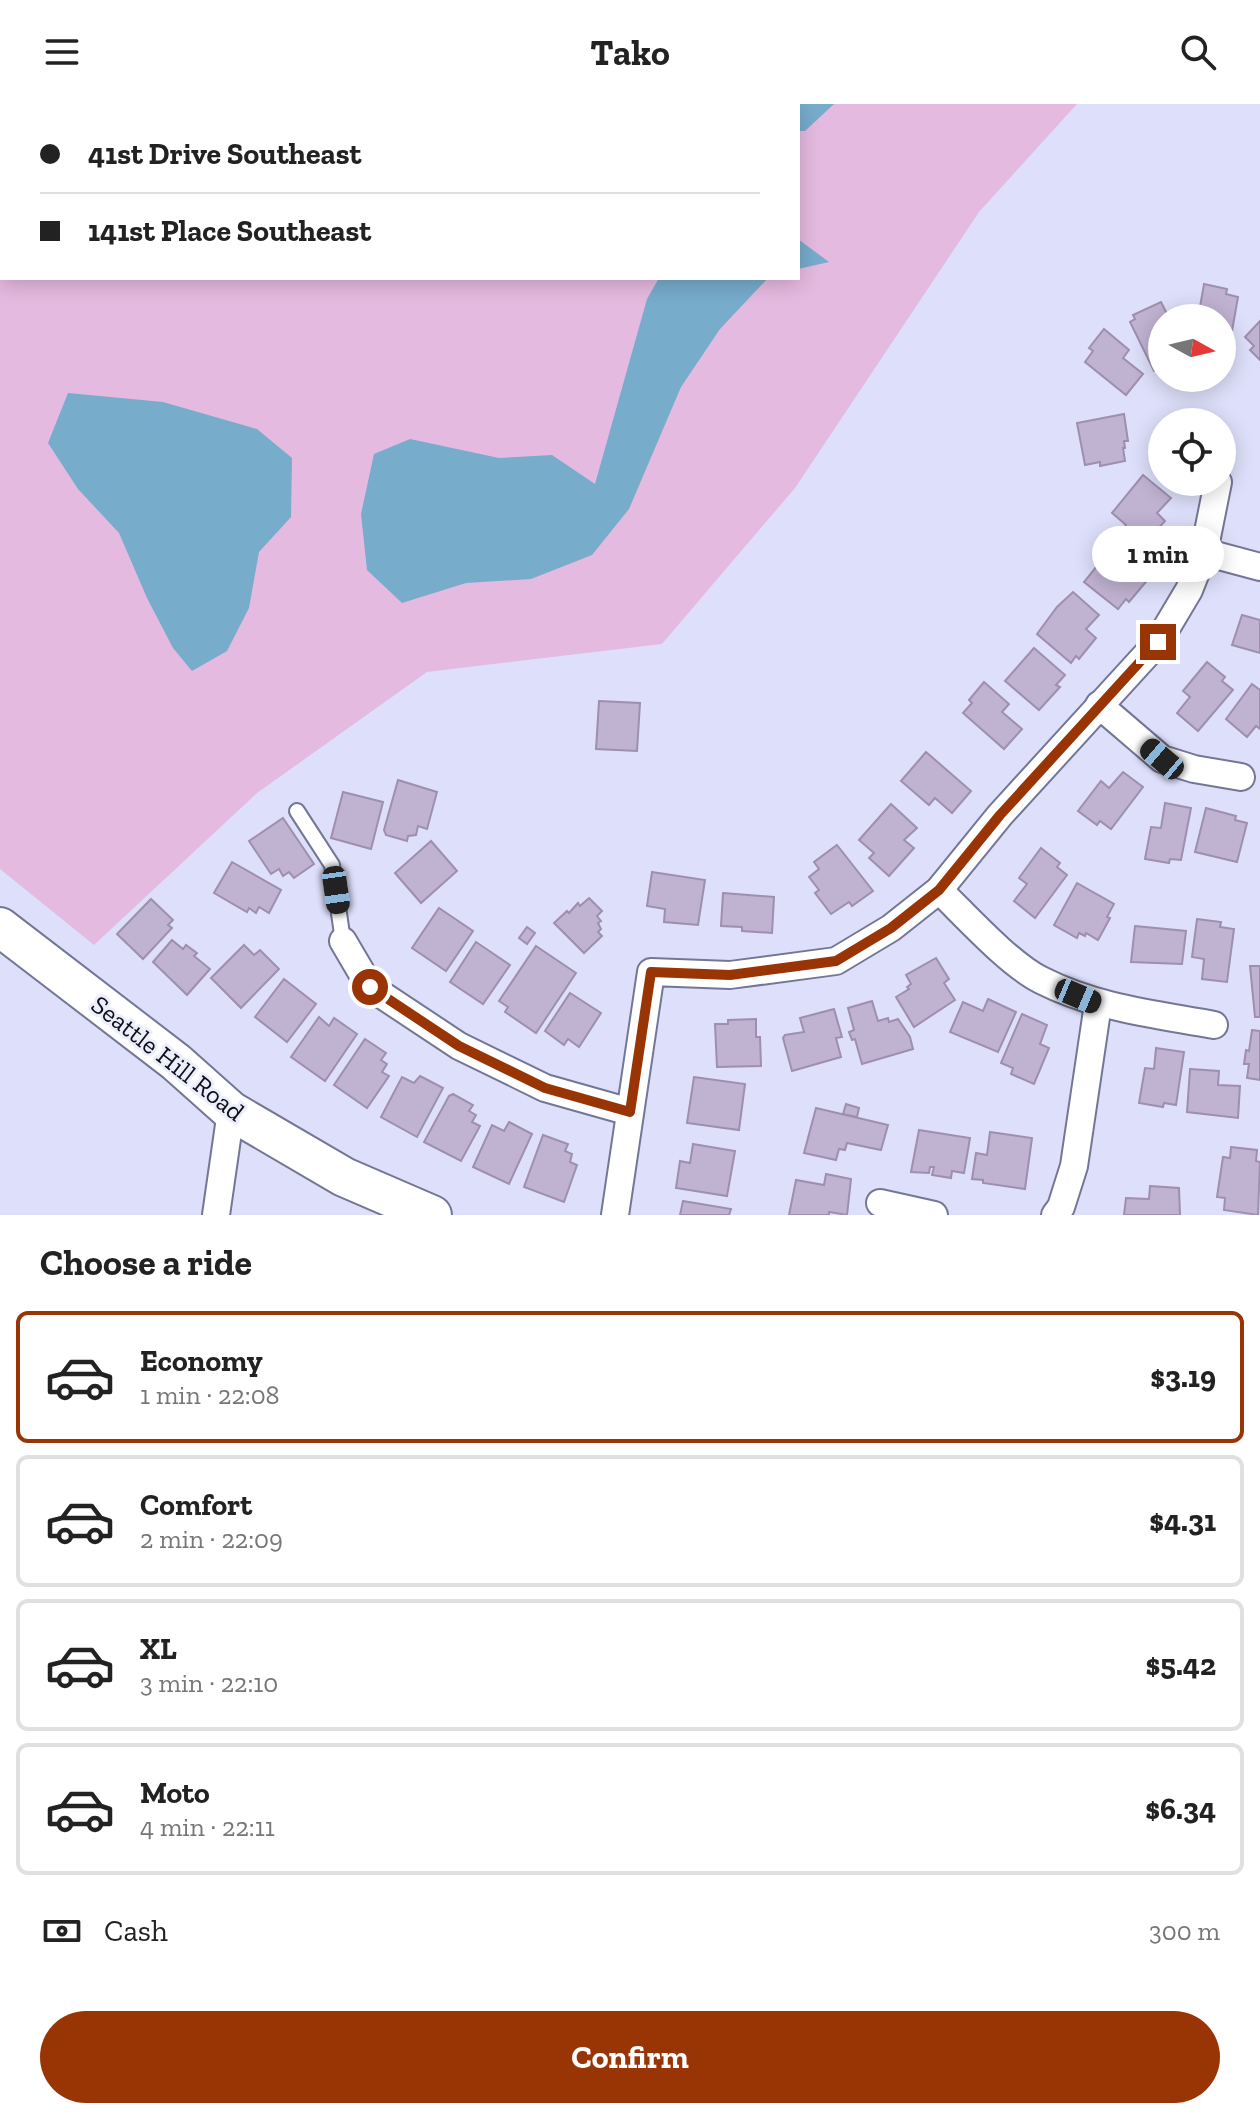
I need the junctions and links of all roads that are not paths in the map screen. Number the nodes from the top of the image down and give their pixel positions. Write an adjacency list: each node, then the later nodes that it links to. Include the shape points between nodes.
1 (1215, 496): 2 (street)
2 (1204, 552): 3 (street); 4 (street, via 1158,642)
3 (1260, 567)
4 (1099, 705): 5 (street, via 1162,759); 7 (street)
5 (1241, 777)
6 (297, 811): 9 (lane, via 332,865)
7 (939, 890): 10 (street, via 1038,979); 13 (street, via 891,928 836,961 730,975 651,972)
8 (0, 927): 12 (main road, Seattle Hill Road, via 176,1062)
9 (343, 941): 13 (street, via 370,987 459,1046 545,1088)
10 (1098, 1004): 11 (street); 19 (street, via 1074,1166)
11 (1214, 1025)
12 (231, 1111): 15 (street); 16 (main road, Seattle Hill Road, via 344,1177)
13 (630, 1112): 17 (street)
14 (880, 1203): 18 (street)
15 (216, 1215)
16 (432, 1215)
17 (615, 1215)
18 (934, 1215)
19 (1055, 1215)

